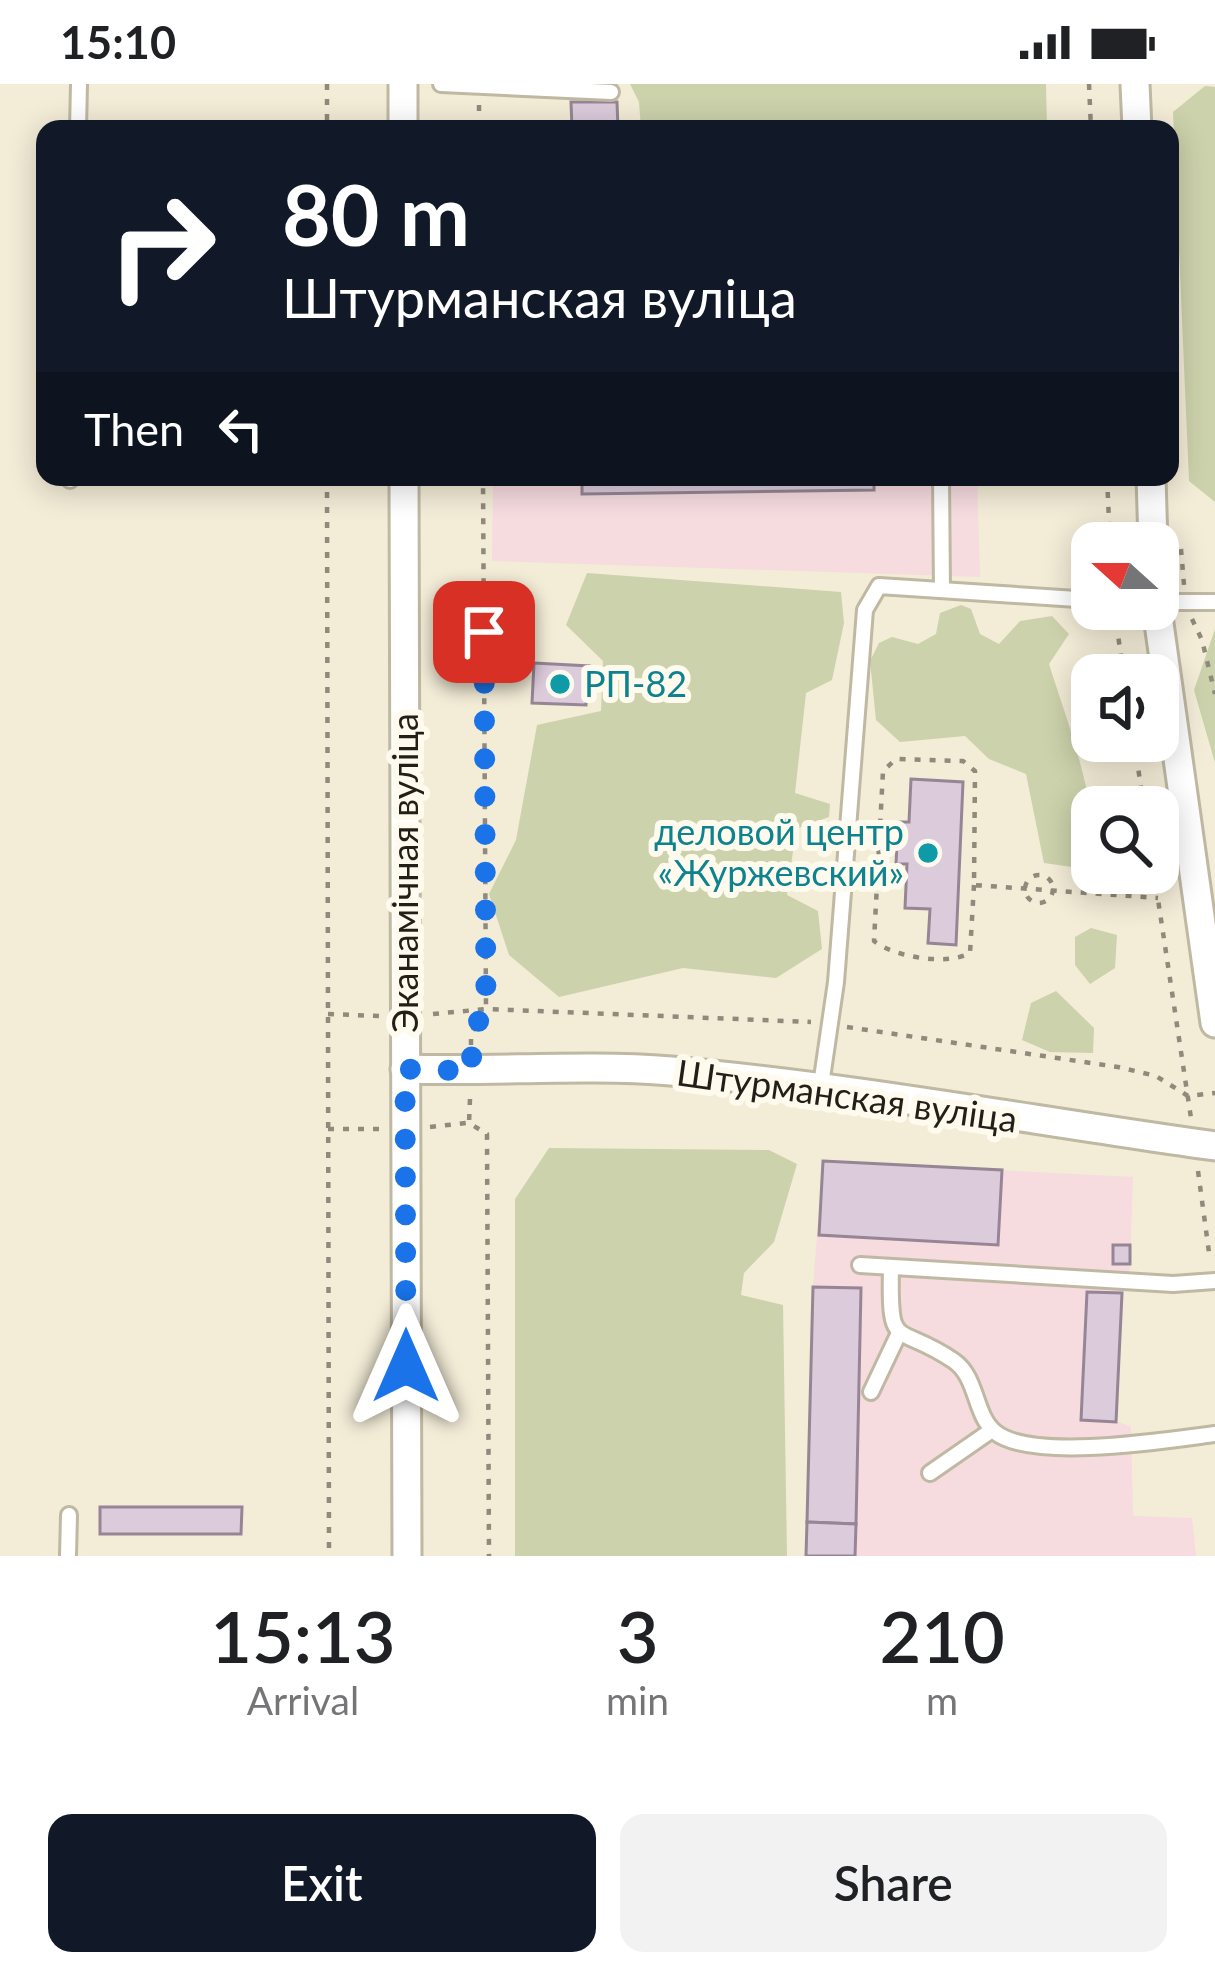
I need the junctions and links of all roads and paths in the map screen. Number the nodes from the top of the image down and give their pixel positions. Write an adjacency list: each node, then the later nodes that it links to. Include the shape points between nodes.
1 (80, 84): 8 (lane)
2 (327, 84): 9 (path)
3 (403, 84): 10 (street)
4 (441, 84): 7 (lane)
5 (1089, 84): 11 (path)
6 (1135, 84): 12 (street)
7 (611, 92)
8 (78, 120)
9 (327, 120)
10 (404, 120)
11 (1091, 120)
12 (1137, 120)
13 (327, 486): 33 (path)
14 (404, 486): 34 (street, Эканамічная вуліца)
15 (482, 486): 37 (path, via 486,1009 471,1034)
16 (941, 486): 21 (lane)
17 (1107, 486): 19 (path)
18 (1151, 486): 20 (street)
19 (1109, 522)
20 (1153, 522)
21 (942, 590): 22 (lane); 38 (lane, via 879,586 865,610)
22 (1071, 599)
23 (1215, 602): 24 (lane)
24 (1179, 604)
25 (1179, 618): 27 (path, via 1202,640)
26 (1169, 630): 35 (street)
27 (1215, 694)
28 (974, 885): 28 (path, via 975,771 963,761 896,759 883,771 874,941 887,951 958,959 970,953); 29 (path)
29 (1025, 889): 30 (path); 30 (path, via 1035,903); 30 (path, via 1042,875)
30 (1053, 891): 32 (path)
31 (1157, 894): 32 (path)
32 (1158, 898): 39 (path)
33 (328, 1014): 34 (path); 52 (path)
34 (406, 1017): 36 (street, Эканамічная вуліца)
35 (1215, 1023)
36 (405, 1069): 37 (street, Штурманская вуліца); 53 (street, Эканамічная вуліца)
37 (472, 1071): 38 (street, Штурманская вуліца, via 663,1071); 54 (path, via 469,1123 488,1134)
38 (821, 1085): 39 (street, Штурманская вуліца)
39 (1205, 1145): 41 (path)
40 (1215, 1214): 41 (path)
41 (1204, 1215): 44 (path)
42 (860, 1265): 43 (lane)
43 (891, 1267): 44 (lane); 45 (lane, via 890,1312)
44 (1214, 1281)
45 (899, 1333): 46 (lane); 47 (lane, via 962,1368)
46 (871, 1392)
47 (992, 1430): 48 (lane, via 1031,1443 1113,1447); 49 (lane)
48 (1215, 1434)
49 (931, 1473)
50 (69, 1515): 51 (lane)
51 (68, 1556)
52 (329, 1556)
53 (407, 1556)
54 (489, 1556)

